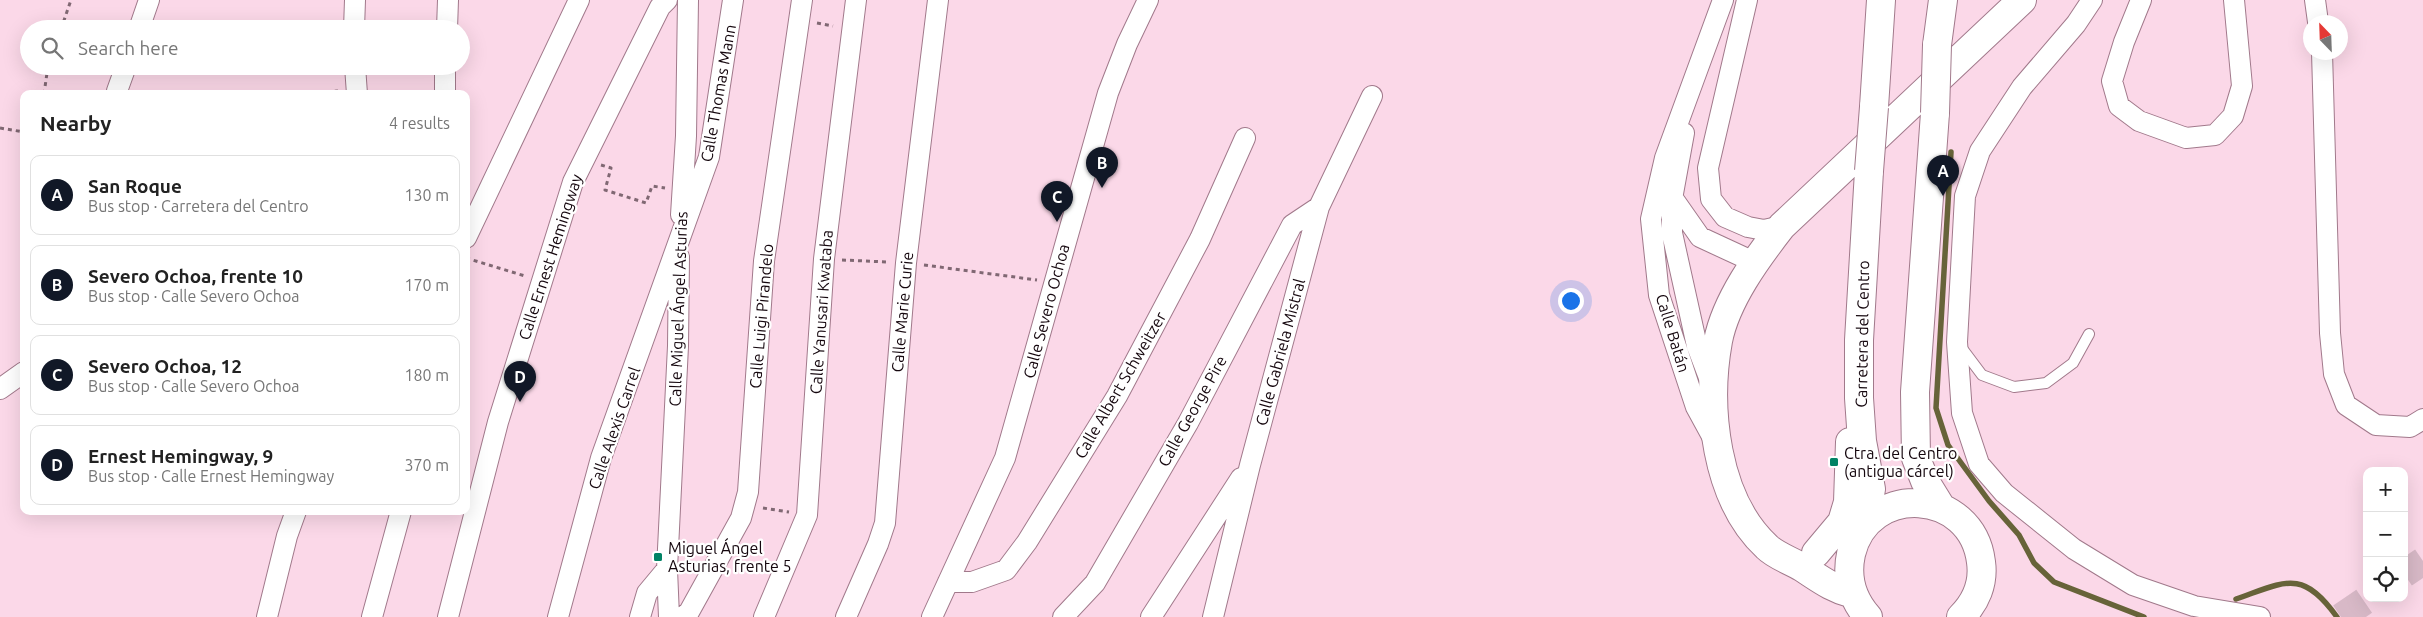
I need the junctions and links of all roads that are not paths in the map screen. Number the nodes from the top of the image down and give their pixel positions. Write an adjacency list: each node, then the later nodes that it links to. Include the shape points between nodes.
1 (149, 0): 22 (street)
2 (355, 0): 23 (street)
3 (448, 0): 24 (street)
4 (579, 0): 39 (street)
5 (667, 0): 63 (street, Calle Ernest Hemingway, via 660,7 572,182 498,422)
6 (688, 0): 40 (street, Calle Miguel Ángel Asturias, via 686,136)
7 (734, 0): 40 (street, Calle Thomas Mann, via 709,157)
8 (802, 0): 67 (street, Calle Luigi Pirandelo, via 764,261 748,492 741,518 689,612)
9 (856, 0): 68 (street, Calle Yanusari Kwataba, via 824,259 807,515)
10 (938, 0): 69 (street, Calle Marie Curie, via 906,262 885,523)
11 (1148, 0): 58 (street, Calle Severo Ochoa, via 1108,93 1005,458)
12 (1723, 0): 29 (street, Calle Batán)
13 (1747, 0): 38 (street, via 1708,168 1711,199 1725,218 1748,227 1764,230)
14 (1881, 0): 47 (main road, Carretera del Centro, bridge, via 1860,303)
15 (1943, 0): 51 (main road, bridge, via 1937,45 1915,392 1916,458 1925,482)
16 (2022, 0): 38 (main road)
17 (2092, 0): 43 (street, via 2076,24 2022,87 1980,151 1965,196)
18 (2141, 0): 19 (street, via 2112,81 2119,106 2139,121 2186,138 2215,135 2233,116 2242,86)
19 (2234, 0)
20 (2315, 0): 21 (street)
21 (2317, 15)
22 (142, 20)
23 (354, 20)
24 (447, 20)
25 (2322, 60): 48 (street, via 2334,374 2346,404 2376,425 2410,427)
26 (123, 75): 30 (street)
27 (356, 75): 31 (street)
28 (445, 75): 32 (street)
29 (1693, 85): 35 (street, Calle Batán); 36 (street, Calle Batán)
30 (117, 90)
31 (357, 90)
32 (445, 90)
33 (1372, 96): 37 (street, Calle Gabriela Mistral)
34 (1245, 138): 58 (street, Calle Albert Schweitzer, via 1200,239 1126,378 1027,542 1006,570 972,582)
35 (1665, 158): 36 (street, Calle Batán); 49 (street, Calle Batán, via 1651,219 1659,295 1696,407)
36 (1672, 198): 41 (street, Calle Batán, via 1700,237); 46 (street, Calle Batán, via 1672,233 1697,346)
37 (1319, 207): 50 (street, Calle Gabriela Mistral); 71 (street, Calle George Pire, via 1292,225 1188,423 1095,583)
38 (1782, 226): 41 (main road)
39 (470, 230)
40 (679, 242): 57 (street, Calle Miguel Ángel Asturias, via 678,346); 64 (street, Calle Alexis Carrel, via 601,458)
41 (1754, 262): 46 (main road, via 1733,301 1718,340)
42 (2088, 334): 43 (lane, via 2073,363 2046,383 2014,387 1982,375)
43 (1957, 342): 74 (street, via 1962,413 1979,464 2004,493 2074,549 2133,585 2194,606)
44 (20, 375): 45 (street)
45 (0, 389)
46 (1714, 392): 49 (main road)
47 (1859, 398): 54 (main road, Carretera del Centro, via 1862,441 1871,489); 56 (main road, via 1850,425 1848,502 1842,522)
48 (2423, 419)
49 (1716, 444): 55 (main road, via 1726,483 1744,518)
50 (1250, 465): 72 (street); 73 (street, Calle Gabriela Mistral)
51 (1941, 507): 54 (main road, via 1921,502 1900,504 1881,511); 60 (main road, via 1972,533 1980,551 1982,572 1978,591)
52 (295, 515): 61 (street)
53 (400, 515): 62 (street)
54 (1860, 533): 56 (main road); 59 (main road, Carretera del Centro, via 1848,568)
55 (1767, 548): 56 (main road, via 1794,554); 59 (main road, via 1835,589)
56 (1816, 553)
57 (667, 569): 65 (street, via 647,593); 66 (street, Calle Miguel Ángel Asturias)
58 (948, 582): 70 (street, Calle Severo Ochoa)
59 (1864, 611)
60 (1967, 614)
61 (267, 617)
62 (372, 617)
63 (448, 617)
64 (558, 617)
65 (640, 617)
66 (669, 617)
67 (683, 617)
68 (764, 617)
69 (846, 617)
70 (932, 617)
71 (1063, 617)
72 (1151, 617)
73 (1213, 617)
74 (2260, 617)

